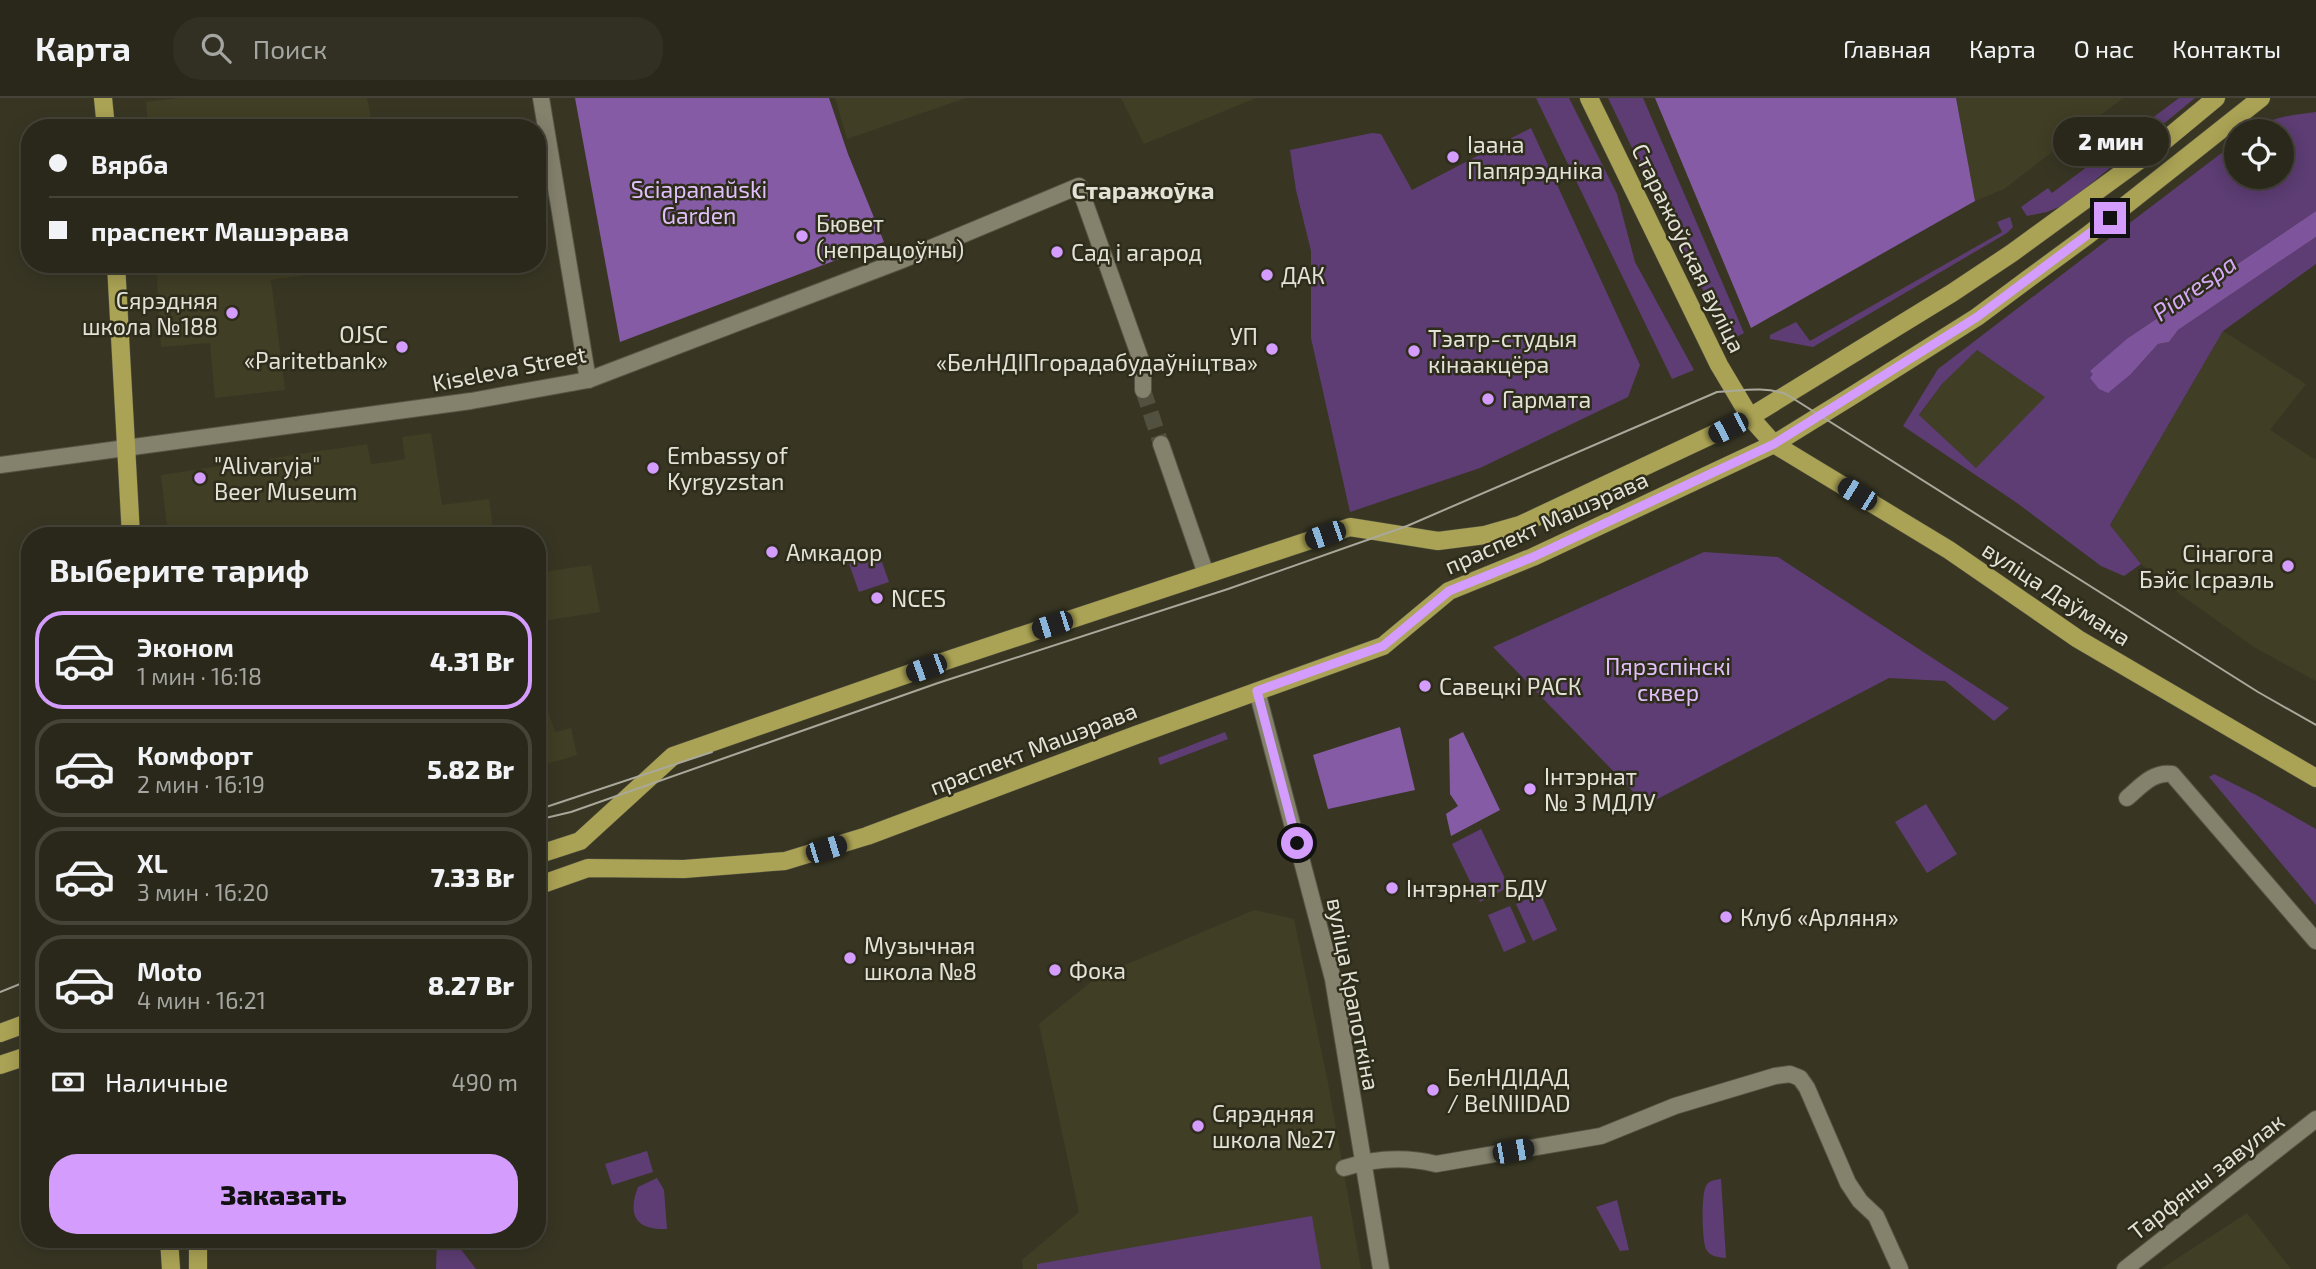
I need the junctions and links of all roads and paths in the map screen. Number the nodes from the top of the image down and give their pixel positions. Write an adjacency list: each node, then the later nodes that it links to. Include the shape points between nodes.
1 (103, 98): 6 (main road)
2 (541, 98): 7 (street)
3 (1589, 98): 14 (main road, Старажоўская вуліца, via 1719,365)
4 (2216, 98): 9 (main road, праспект Машэрава)
5 (2262, 98): 10 (main road, праспект Машэрава)
6 (105, 119)
7 (544, 119)
8 (546, 128): 12 (street)
9 (2179, 130): 10 (main road, via 2188,127 2196,132); 14 (main road, праспект Машэрава, via 1982,273)
10 (2196, 151): 16 (main road, праспект Машэрава, via 1977,317)
11 (117, 273): 17 (main road)
12 (588, 380): 13 (street, Kiseleva Street, via 902,260 1079,186 1143,366); 17 (street, Kiseleva Street, via 471,401)
13 (1143, 390)
14 (1750, 417): 16 (main road, Старажоўская вуліца); 20 (main road, праспект Машэрава, via 1520,526 1438,541 1350,527)
15 (1161, 444): 20 (street)
16 (1774, 444): 21 (main road, праспект Машэрава, via 1533,557 1449,591 1383,646); 22 (main road, вуліца Даўмана, via 1949,550 2078,639)
17 (127, 448): 18 (street, Kiseleva Street); 19 (main road)
18 (0, 465)
19 (131, 527)
20 (1206, 574): 24 (main road, праспект Машэрава, via 673,756 580,841)
21 (1257, 691): 26 (main road, праспект Машэрава, via 867,836 785,861 684,869 588,868); 34 (street, вуліца Крапоткіна, via 1333,979)
22 (2316, 778)
23 (2127, 798): 28 (street, via 2153,776 2172,774)
24 (567, 846): 25 (main road, праспект Машэрава); 26 (main road)
25 (546, 852)
26 (578, 873): 27 (main road, праспект Машэрава)
27 (546, 883)
28 (2316, 941)
29 (21, 1025): 30 (main road)
30 (0, 1032)
31 (21, 1058): 32 (main road)
32 (0, 1065)
33 (2316, 1119): 42 (street, Тарфяны завулак)
34 (1363, 1163): 35 (street); 40 (street, вуліца Крапоткіна); 41 (street, via 1395,1157 1436,1164 1601,1136 1675,1105 1790,1074 1800,1078 1813,1097 1848,1183 1876,1216)
35 (1344, 1168)
36 (170, 1248): 38 (main road)
37 (198, 1248): 39 (main road)
38 (171, 1269)
39 (198, 1269)
40 (1381, 1269)
41 (1900, 1269)
42 (2125, 1269)

